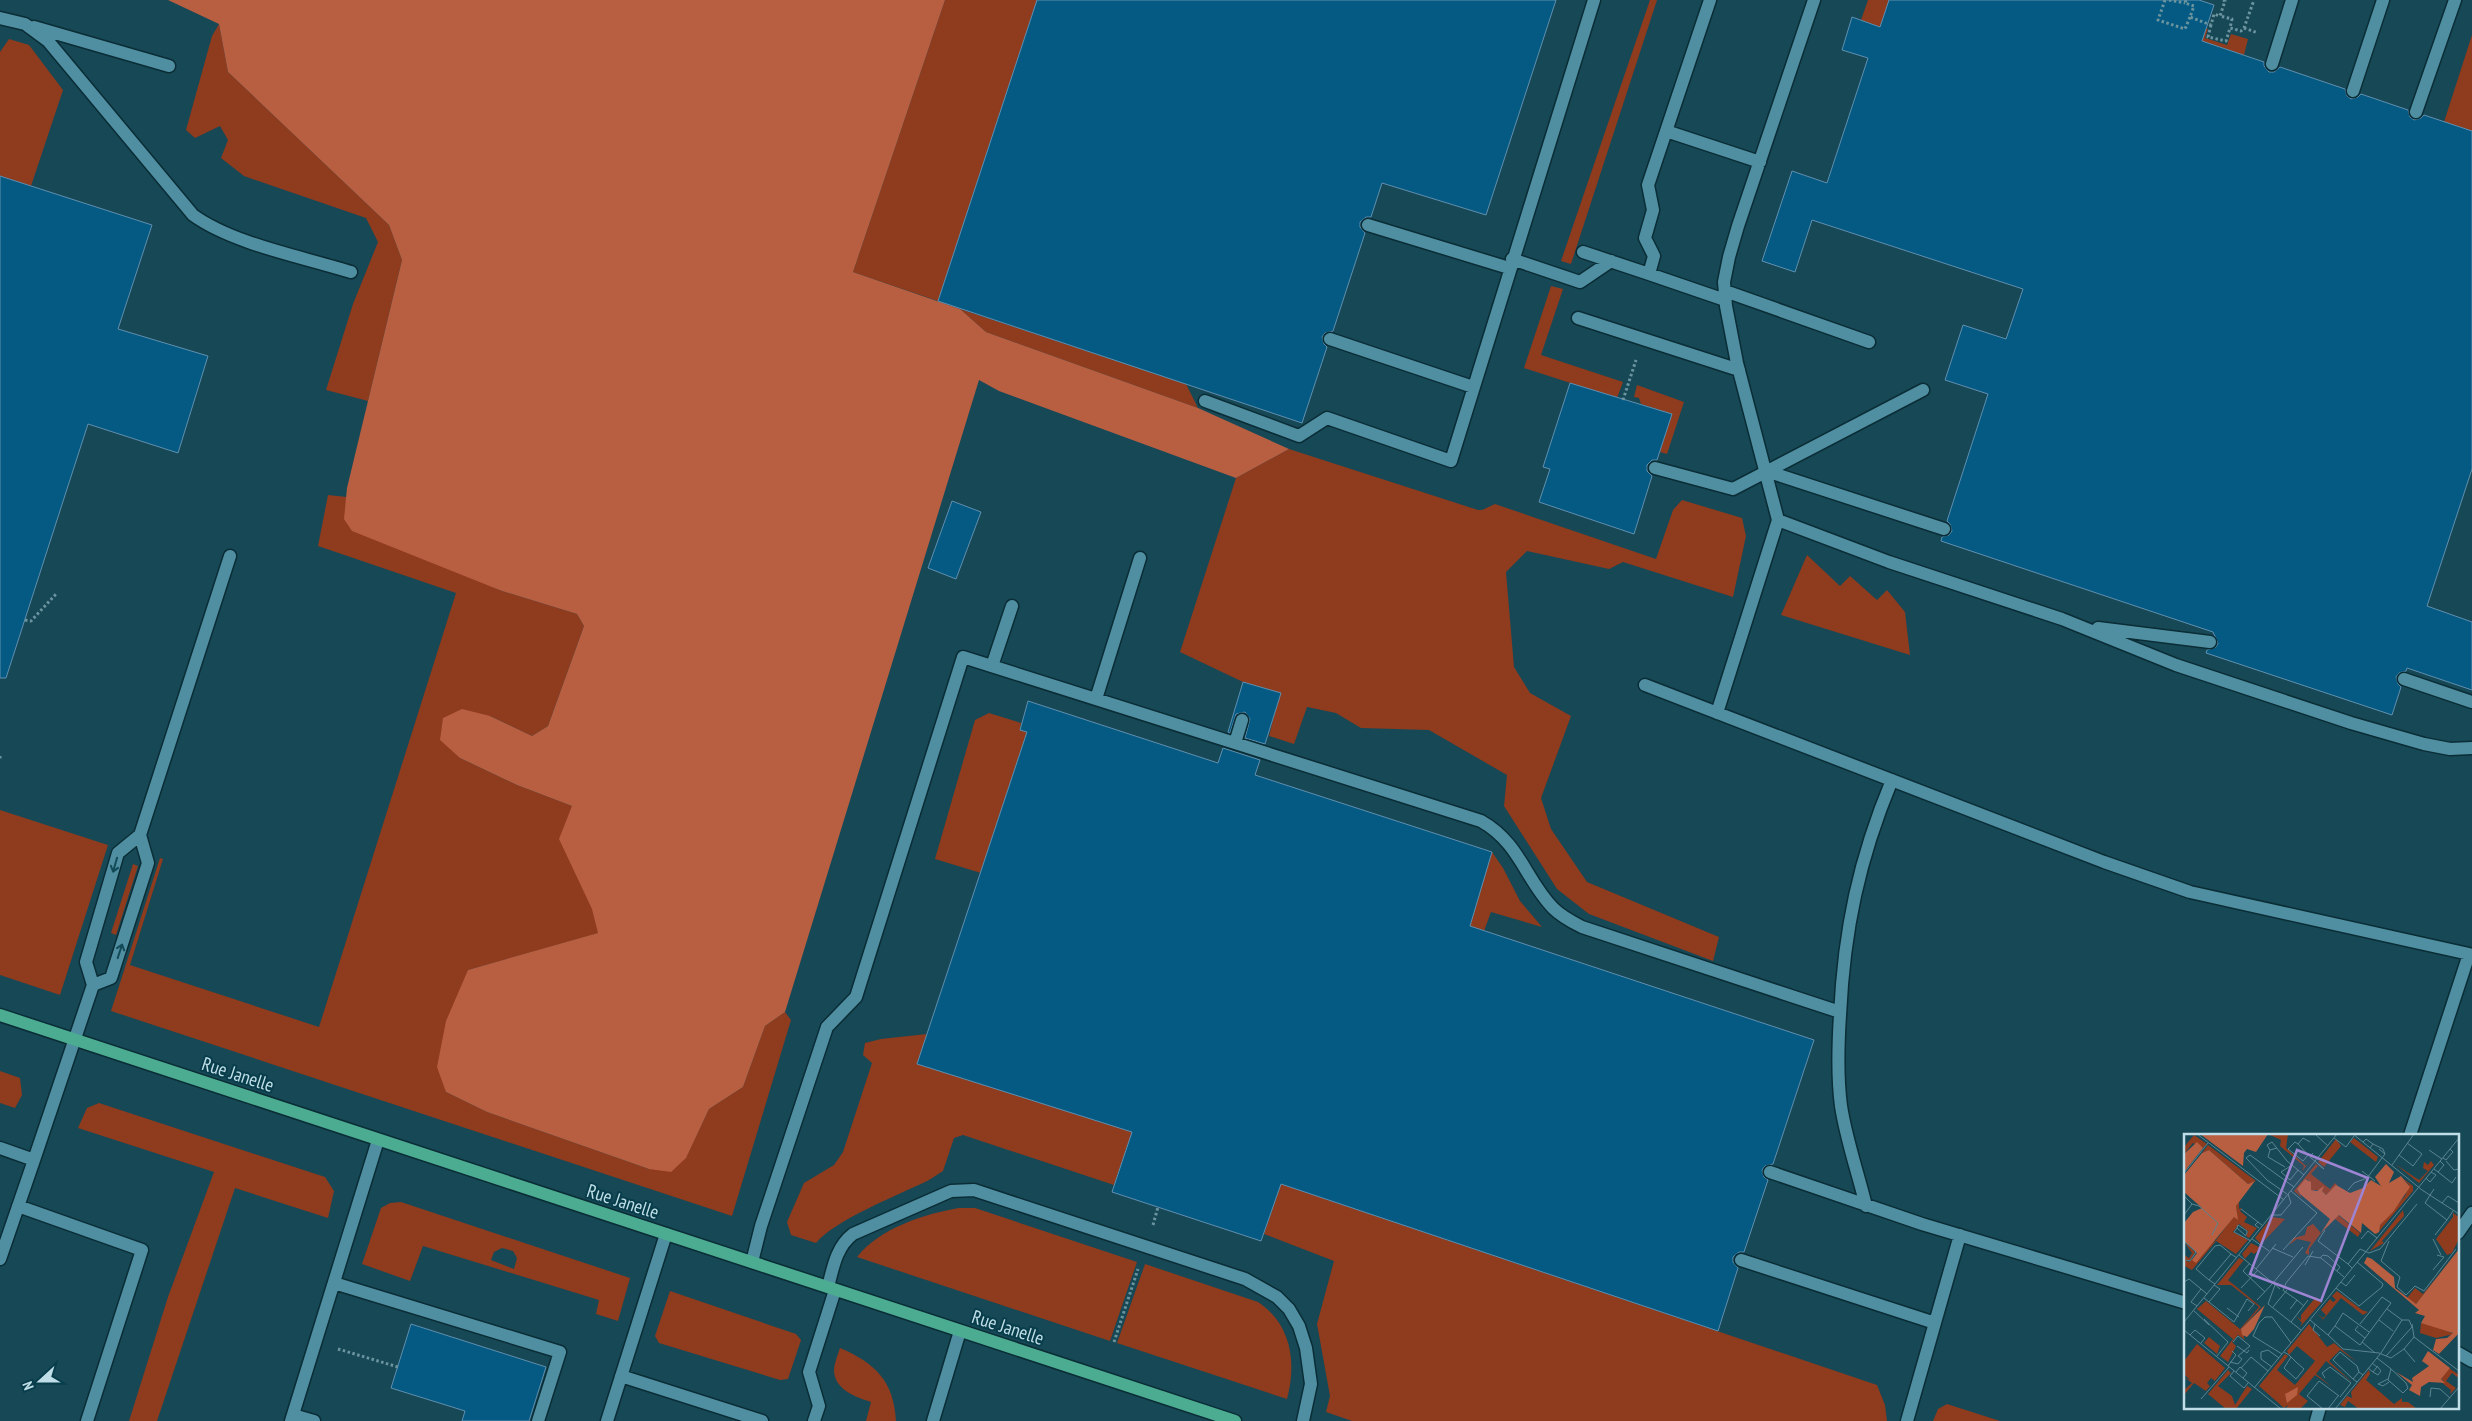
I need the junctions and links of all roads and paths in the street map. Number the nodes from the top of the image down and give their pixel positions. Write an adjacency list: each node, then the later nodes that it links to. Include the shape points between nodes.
1 (1594, 0): 27 (street)
2 (1710, 0): 22 (street)
3 (1814, 0): 23 (street)
4 (2165, 0): 13 (path, via 2158,20 2186,29)
5 (2170, 0): 11 (path)
6 (2223, 0): 12 (path)
7 (2254, 0): 17 (path, via 2244,28 2241,31)
8 (2292, 0): 18 (street)
9 (2383, 0): 20 (street)
10 (2455, 0): 21 (street)
11 (2186, 2): 13 (path, via 2194,6)
12 (2220, 16): 16 (path, via 2214,14); 17 (path, via 2232,19)
13 (2190, 17): 16 (path)
14 (0, 18): 15 (street)
15 (25, 24): 19 (street); 28 (street, via 48,41 194,215 208,226)
16 (2211, 25): 17 (path, via 2208,37 2226,41)
17 (2230, 28)
18 (2272, 64)
19 (169, 66)
20 (2353, 91)
21 (2416, 112)
22 (1666, 131): 23 (street); 29 (street, via 1648,185 1653,210 1645,238 1654,256)
23 (1760, 162): 30 (street, via 1729,257)
24 (1368, 225): 27 (street)
25 (1583, 252): 26 (street)
26 (1611, 261): 27 (street, via 1580,282); 29 (street)
27 (1511, 264): 36 (street)
28 (351, 272)
29 (1649, 274): 30 (street)
30 (1725, 296): 33 (street); 34 (street)
31 (1578, 318): 34 (street)
32 (1330, 339): 36 (street)
33 (1869, 342)
34 (1739, 370): 41 (street)
35 (1628, 383): 38 (path)
36 (1473, 387): 39 (street, via 1451,461 1327,418 1299,436)
37 (1923, 390): 41 (street)
38 (1623, 400)
39 (1204, 401)
40 (1655, 468): 41 (street, via 1734,489)
41 (1766, 471): 42 (street); 43 (street)
42 (1778, 520): 49 (street, via 1889,562); 56 (street)
43 (1944, 529)
44 (230, 556): 63 (street)
45 (1140, 558): 54 (street)
46 (57, 592): 48 (path, via 31,621)
47 (1012, 606): 51 (street)
48 (25, 620)
49 (2081, 626): 50 (street); 59 (street, via 2176,666 2399,738 2450,748)
50 (2210, 642)
51 (992, 666): 54 (street); 82 (street, via 963,657 856,997 827,1027)
52 (2404, 679): 55 (street)
53 (1645, 685): 56 (street)
54 (1096, 700): 58 (street)
55 (2472, 702)
56 (1717, 713): 62 (street)
57 (1242, 720): 58 (street)
58 (1235, 743): 66 (street, via 1481,821 1508,841 1553,908 1582,927)
59 (2472, 748)
60 (0, 756): 61 (path)
61 (0, 761)
62 (1892, 780): 64 (street, via 2190,892); 66 (street, via 1873,825 1859,872 1842,973)
63 (140, 835): 65 (street, one-way to 65, via 118,853 86,962); 65 (street, one-way to 63, via 111,978 148,863)
64 (2471, 952): 69 (street)
65 (92, 985): 68 (street)
66 (1840, 1012): 75 (street, via 1838,1052 1842,1109)
67 (0, 1015): 68 (main road, Rue Janelle)
68 (75, 1040): 70 (main road, Rue Janelle); 72 (street)
69 (2410, 1134)
70 (378, 1140): 78 (main road, Rue Janelle); 84 (street)
71 (0, 1148): 72 (street)
72 (34, 1160): 74 (street)
73 (1770, 1172): 75 (street)
74 (18, 1206): 80 (street); 97 (street, via 142,1250)
75 (1866, 1206): 79 (street)
76 (2472, 1213): 77 (street)
77 (2460, 1230)
78 (666, 1234): 82 (main road, Rue Janelle); 94 (street)
79 (1960, 1235): 86 (street); 87 (street)
80 (0, 1259)
81 (1741, 1260): 87 (street)
82 (752, 1262): 85 (main road, Rue Janelle)
83 (1140, 1264): 89 (path)
84 (334, 1283): 90 (street); 99 (street, via 560,1352)
85 (832, 1289): 88 (main road, Rue Janelle); 102 (street, via 809,1372 819,1406); 105 (street, via 837,1255 853,1234 951,1191 974,1190 1244,1279 1277,1297 1294,1317 1306,1348 1311,1384)
86 (2184, 1302)
87 (1935, 1323): 106 (street)
88 (960, 1331): 103 (street); 104 (main road, Rue Janelle)
89 (1114, 1342)
90 (316, 1343): 93 (path); 96 (street)
91 (2460, 1354): 92 (street)
92 (2472, 1361)
93 (398, 1367)
94 (621, 1376): 100 (street); 101 (street)
95 (2320, 1408): 107 (street)
96 (292, 1418): 98 (street)
97 (87, 1421)
98 (314, 1421)
99 (538, 1421)
100 (607, 1421)
101 (762, 1421)
102 (814, 1421)
103 (933, 1421)
104 (1235, 1421)
105 (1303, 1421)
106 (1908, 1421)
107 (2316, 1421)

